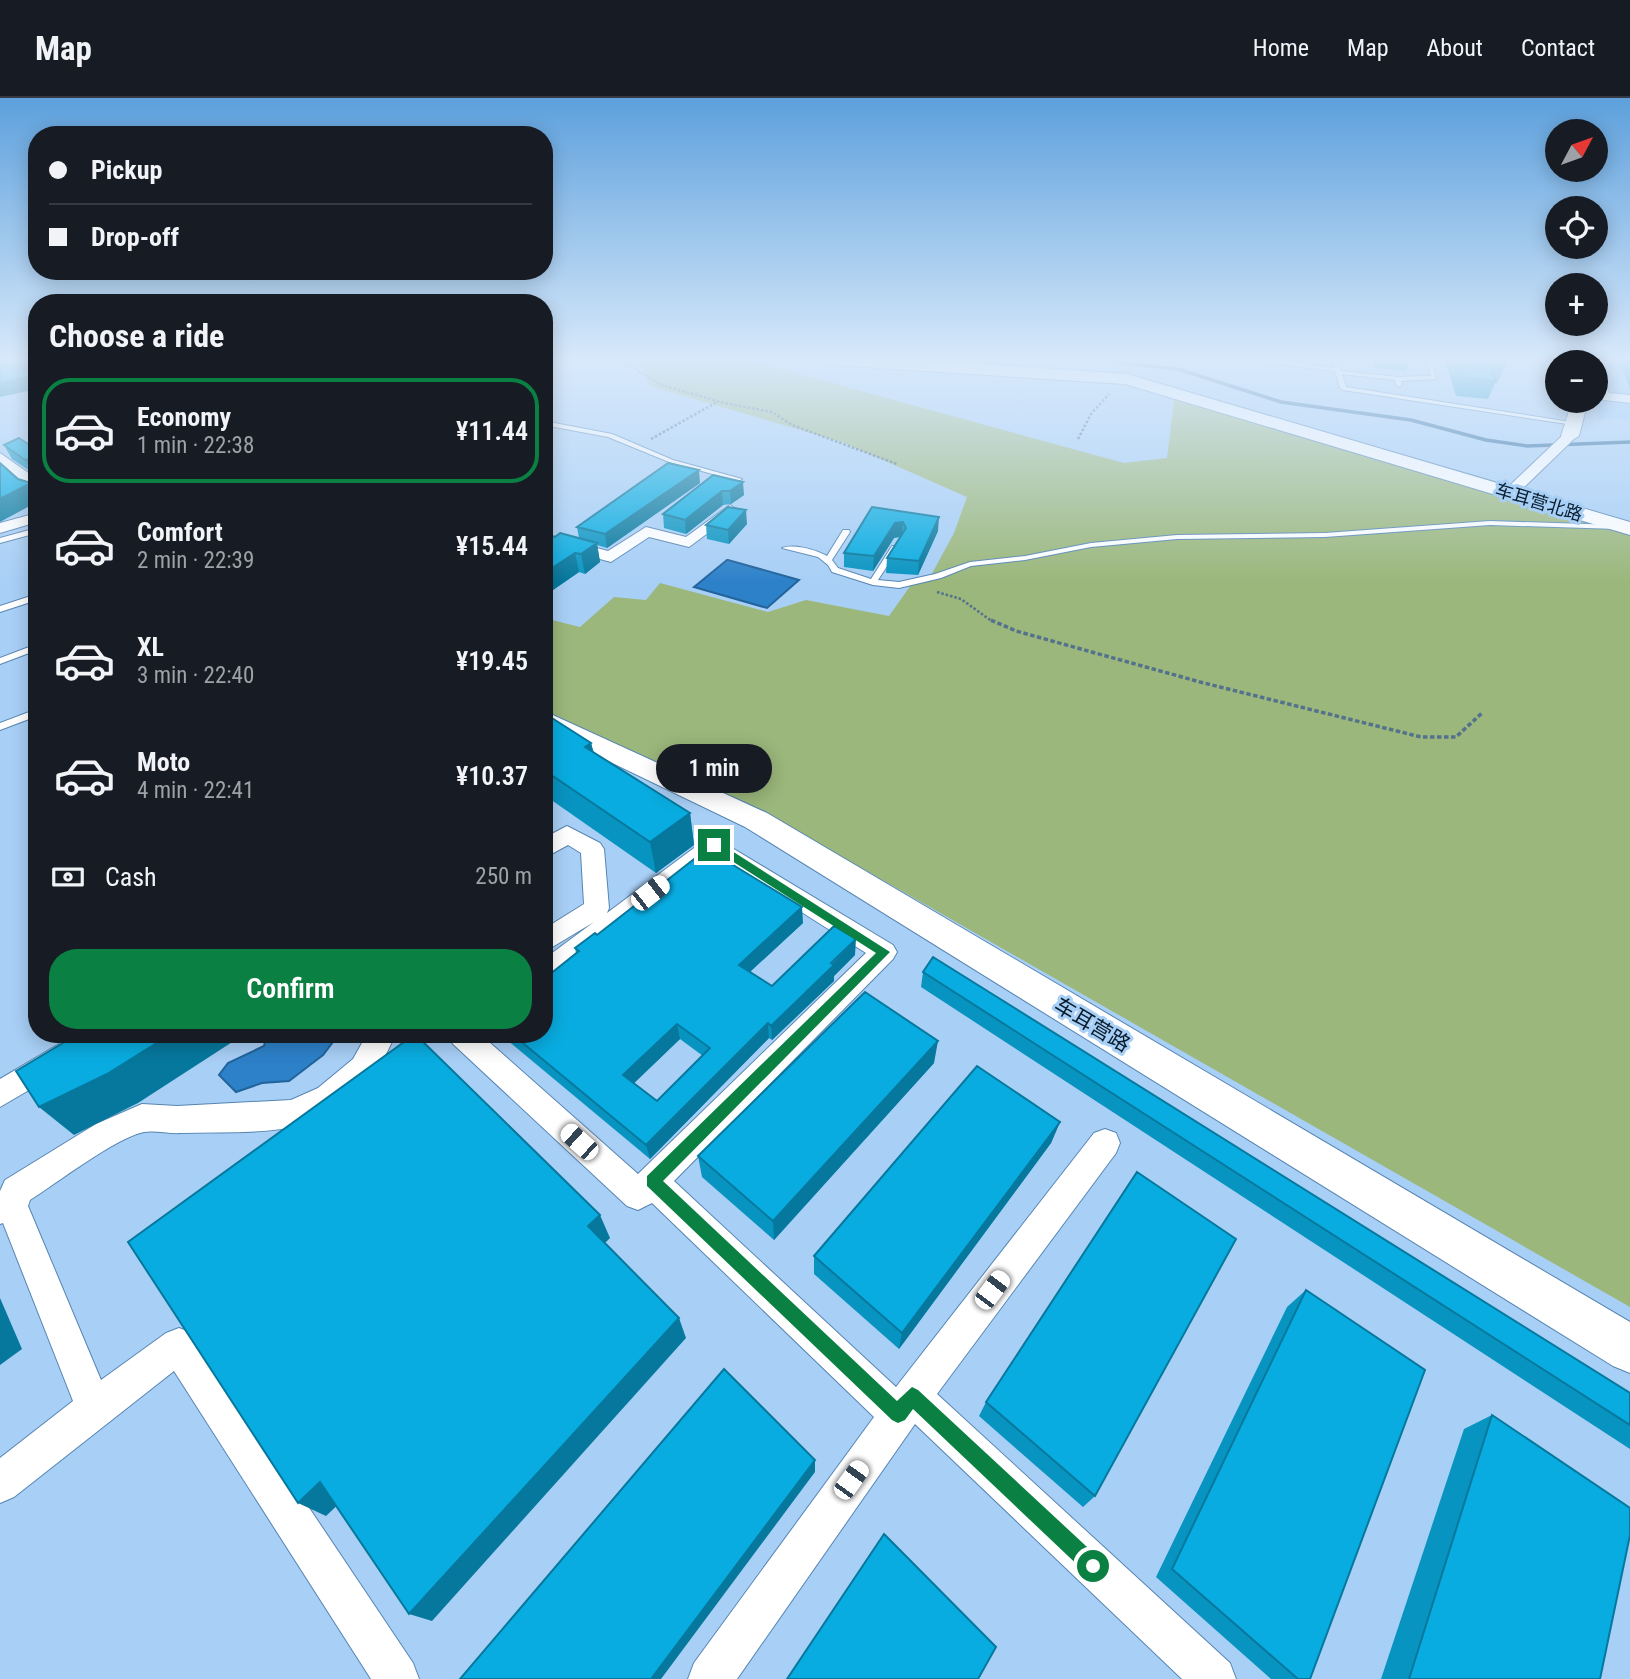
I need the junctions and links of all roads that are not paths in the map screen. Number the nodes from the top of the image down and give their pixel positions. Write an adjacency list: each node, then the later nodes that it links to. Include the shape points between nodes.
1 (605, 434): 5 (lane, via 671,461)
2 (1311, 434): 7 (street, 车耳营北路)
3 (1568, 434): 7 (street)
4 (0, 459): 6 (street)
5 (738, 479)
6 (28, 482)
7 (1510, 493): 12 (street, 车耳营北路)
8 (730, 510): 13 (street, via 689,542)
9 (666, 517): 13 (street)
10 (28, 520): 11 (street)
11 (0, 528)
12 (1628, 528): 21 (lane, via 1490,523 1325,535 1177,537 970,564 898,585)
13 (646, 532): 17 (street, via 611,557)
14 (846, 532): 20 (lane)
15 (28, 533): 16 (lane)
16 (0, 541)
17 (553, 541)
18 (899, 541): 21 (lane)
19 (786, 548): 20 (lane)
20 (829, 558): 21 (lane, via 835,570)
21 (873, 582)
22 (28, 600): 23 (lane)
23 (0, 609)
24 (28, 650): 25 (lane)
25 (0, 661)
26 (28, 716): 28 (lane)
27 (553, 723): 39 (street, 车耳营路, via 756,820)
28 (0, 727)
29 (553, 844): 30 (street, via 567,834 592,849 597,908)
30 (553, 936)
31 (553, 967): 37 (street, via 714,845 884,952)
32 (86, 1043): 35 (street)
33 (378, 1043): 38 (street, via 363,1068 328,1097 293,1113 142,1118 107,1134 16,1191)
34 (471, 1043): 37 (street, via 638,1195)
35 (0, 1094)
36 (1105, 1143): 40 (street)
37 (652, 1181): 40 (street)
38 (6, 1207): 41 (street)
39 (1630, 1349)
40 (905, 1405): 44 (street); 45 (street)
41 (94, 1408): 42 (street); 43 (street, via 179,1346)
42 (0, 1483)
43 (397, 1679)
44 (710, 1679)
45 (1214, 1679)

